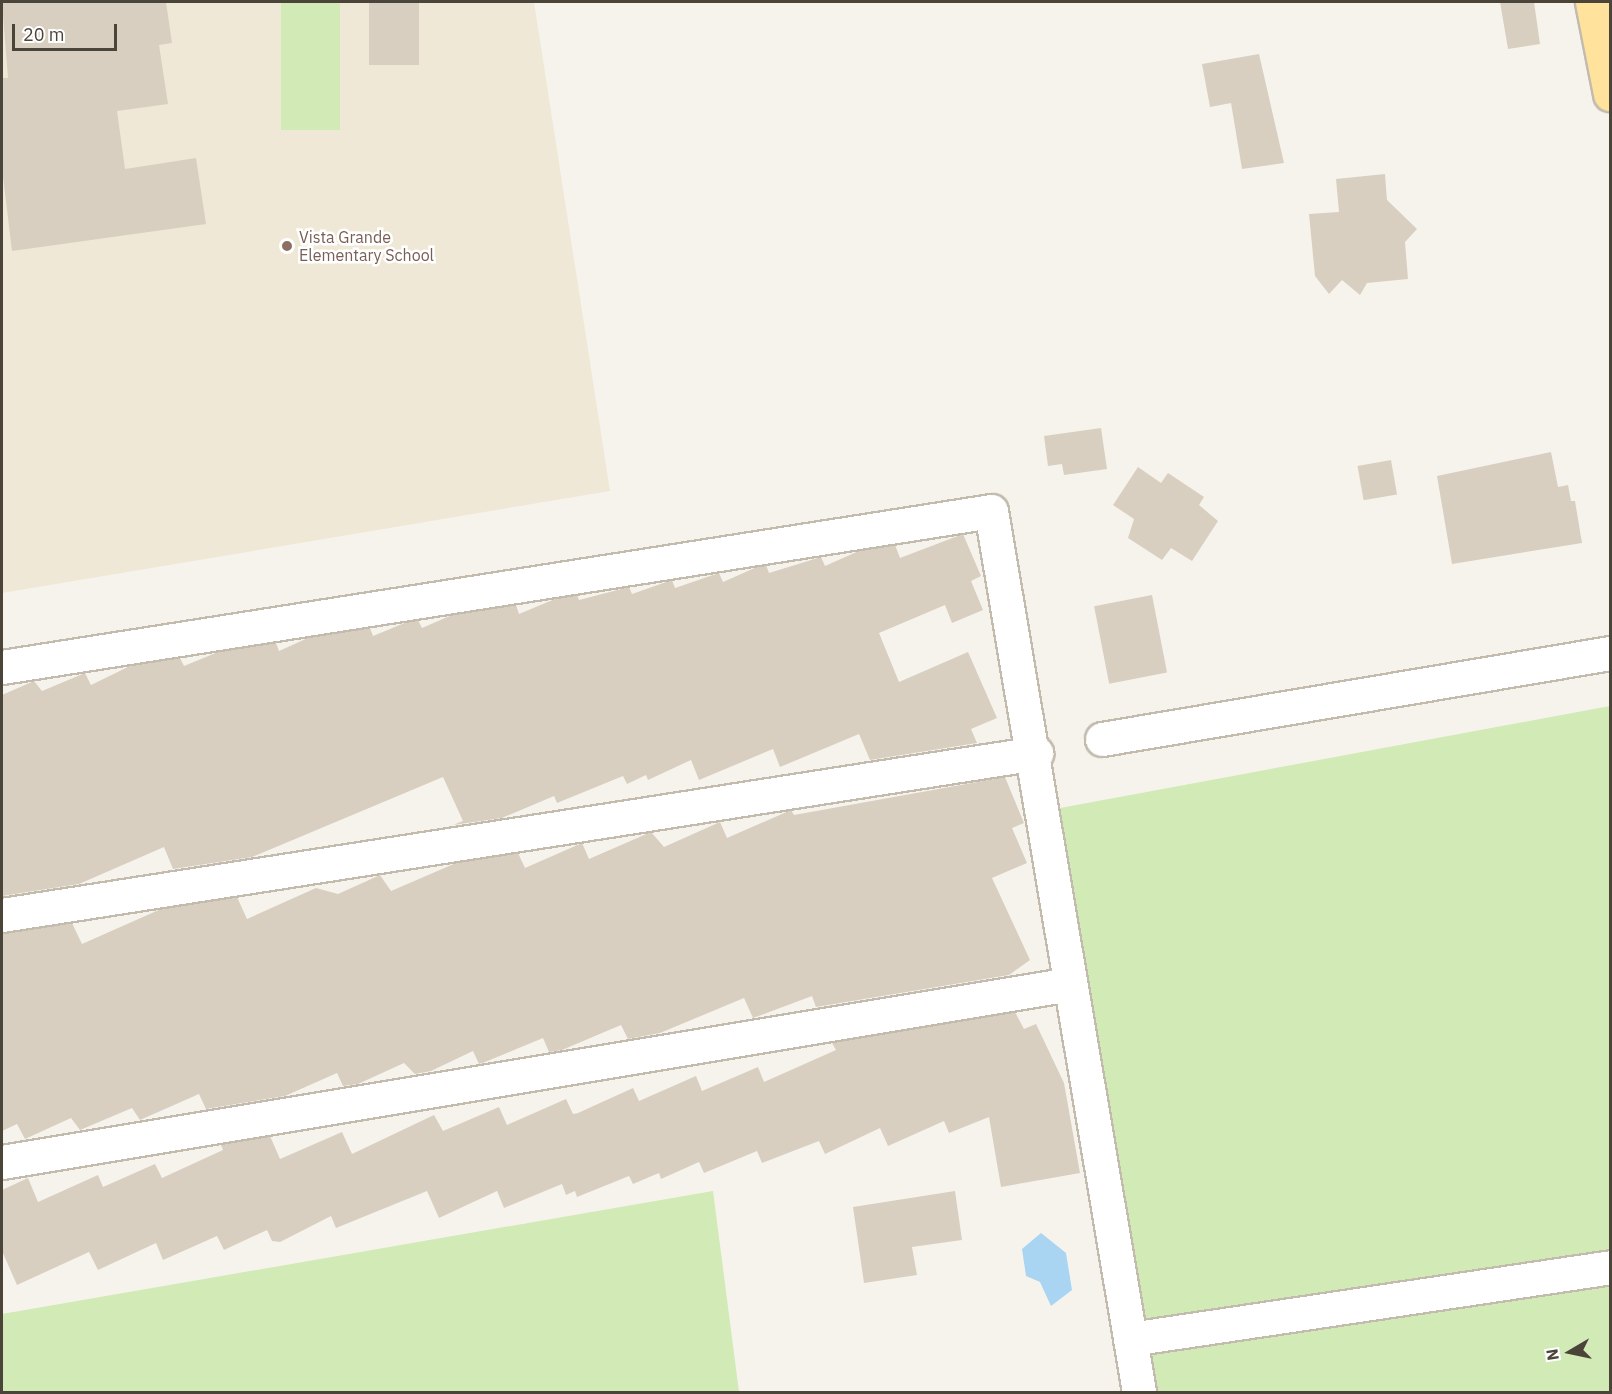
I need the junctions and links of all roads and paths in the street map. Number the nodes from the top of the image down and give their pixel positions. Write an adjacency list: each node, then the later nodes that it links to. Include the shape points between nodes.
1 (1592, 2): 2 (main road)
2 (1611, 94)
3 (1611, 652): 5 (street)
4 (2, 667): 6 (street, via 991,511)
5 (1102, 739)
6 (1036, 753): 7 (street); 8 (street)
7 (2, 915)
8 (1071, 984): 9 (street); 11 (street)
9 (2, 1162)
10 (1611, 1267): 11 (street)
11 (1130, 1339): 12 (street)
12 (1139, 1392)

